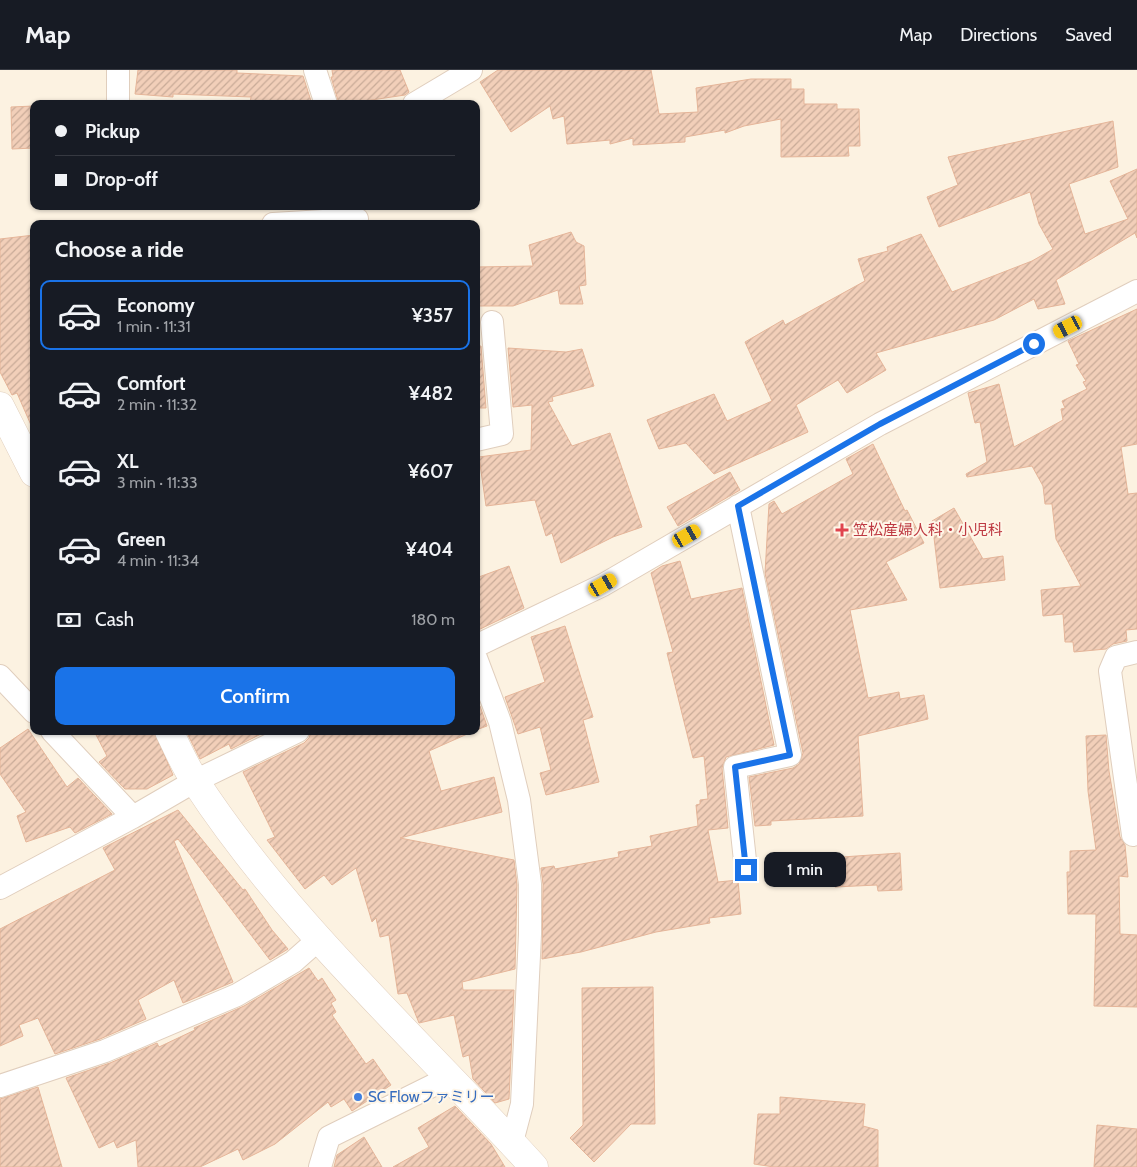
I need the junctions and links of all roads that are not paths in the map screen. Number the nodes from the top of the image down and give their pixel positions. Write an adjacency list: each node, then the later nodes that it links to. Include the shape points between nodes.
1 (118, 70): 4 (street)
2 (315, 70): 5 (street)
3 (471, 70): 6 (street)
4 (118, 100)
5 (325, 100)
6 (421, 100)
7 (356, 216): 8 (street)
8 (314, 220)
9 (1137, 291): 14 (street, via 880,424)
10 (491, 321): 12 (street, via 502,434)
11 (0, 406): 13 (street)
12 (480, 439)
13 (30, 465)
14 (738, 506): 15 (street, via 603,585); 26 (street, via 790,755 735,767)
15 (480, 644)
16 (1137, 652): 25 (street, via 1116,657 1110,671)
17 (480, 669): 31 (street, via 500,722 519,800 530,884 522,1104)
18 (0, 676): 19 (street)
19 (30, 708)
20 (56, 735): 24 (street)
21 (171, 735): 23 (street)
22 (290, 735): 23 (street)
23 (195, 780): 24 (street); 28 (street, via 270,884)
24 (133, 817): 27 (street)
25 (1133, 835)
26 (746, 870)
27 (0, 888)
28 (319, 940): 29 (street); 30 (street, via 293,962 237,995 105,1051)
29 (448, 1078): 31 (street); 32 (street, via 329,1137)
30 (0, 1086)
31 (512, 1142): 33 (street)
32 (320, 1167)
33 (534, 1167)

